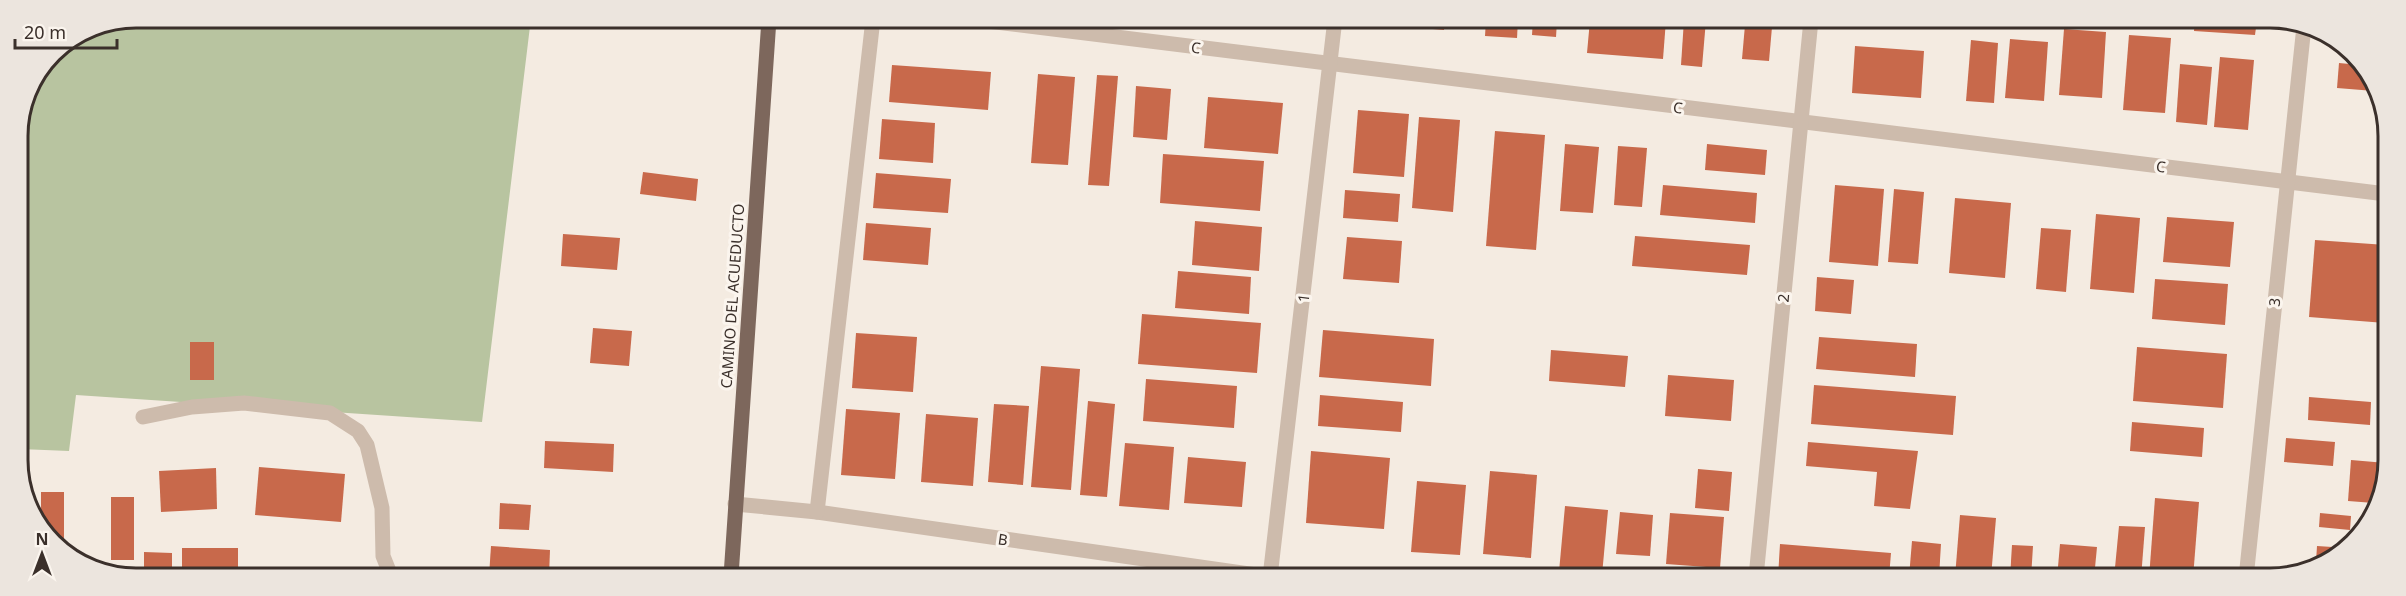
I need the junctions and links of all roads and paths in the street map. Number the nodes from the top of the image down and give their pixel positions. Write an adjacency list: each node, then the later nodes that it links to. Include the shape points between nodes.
1 (1334, 28): 7 (street, 1)
2 (1810, 28): 8 (street, 2)
3 (768, 29): 12 (main road, CAMINO DEL ACUEDUCTO)
4 (872, 29): 13 (street)
5 (1047, 29): 7 (street, C)
6 (2303, 34): 9 (street, 3)
7 (1330, 64): 8 (street, C); 14 (street, 1)
8 (1800, 122): 9 (street, C); 15 (street, 2)
9 (2286, 181): 10 (street, C); 16 (street, 3)
10 (2378, 193)
11 (143, 417): 17 (street, via 192,407 244,403 330,413 358,431 367,445 382,508 383,556)
12 (735, 504): 13 (street, B); 18 (main road, CAMINO DEL ACUEDUCTO)
13 (816, 512): 19 (street, B)
14 (1271, 567)
15 (1757, 567)
16 (2247, 567)
17 (388, 568)
18 (731, 568)
19 (1204, 568)

